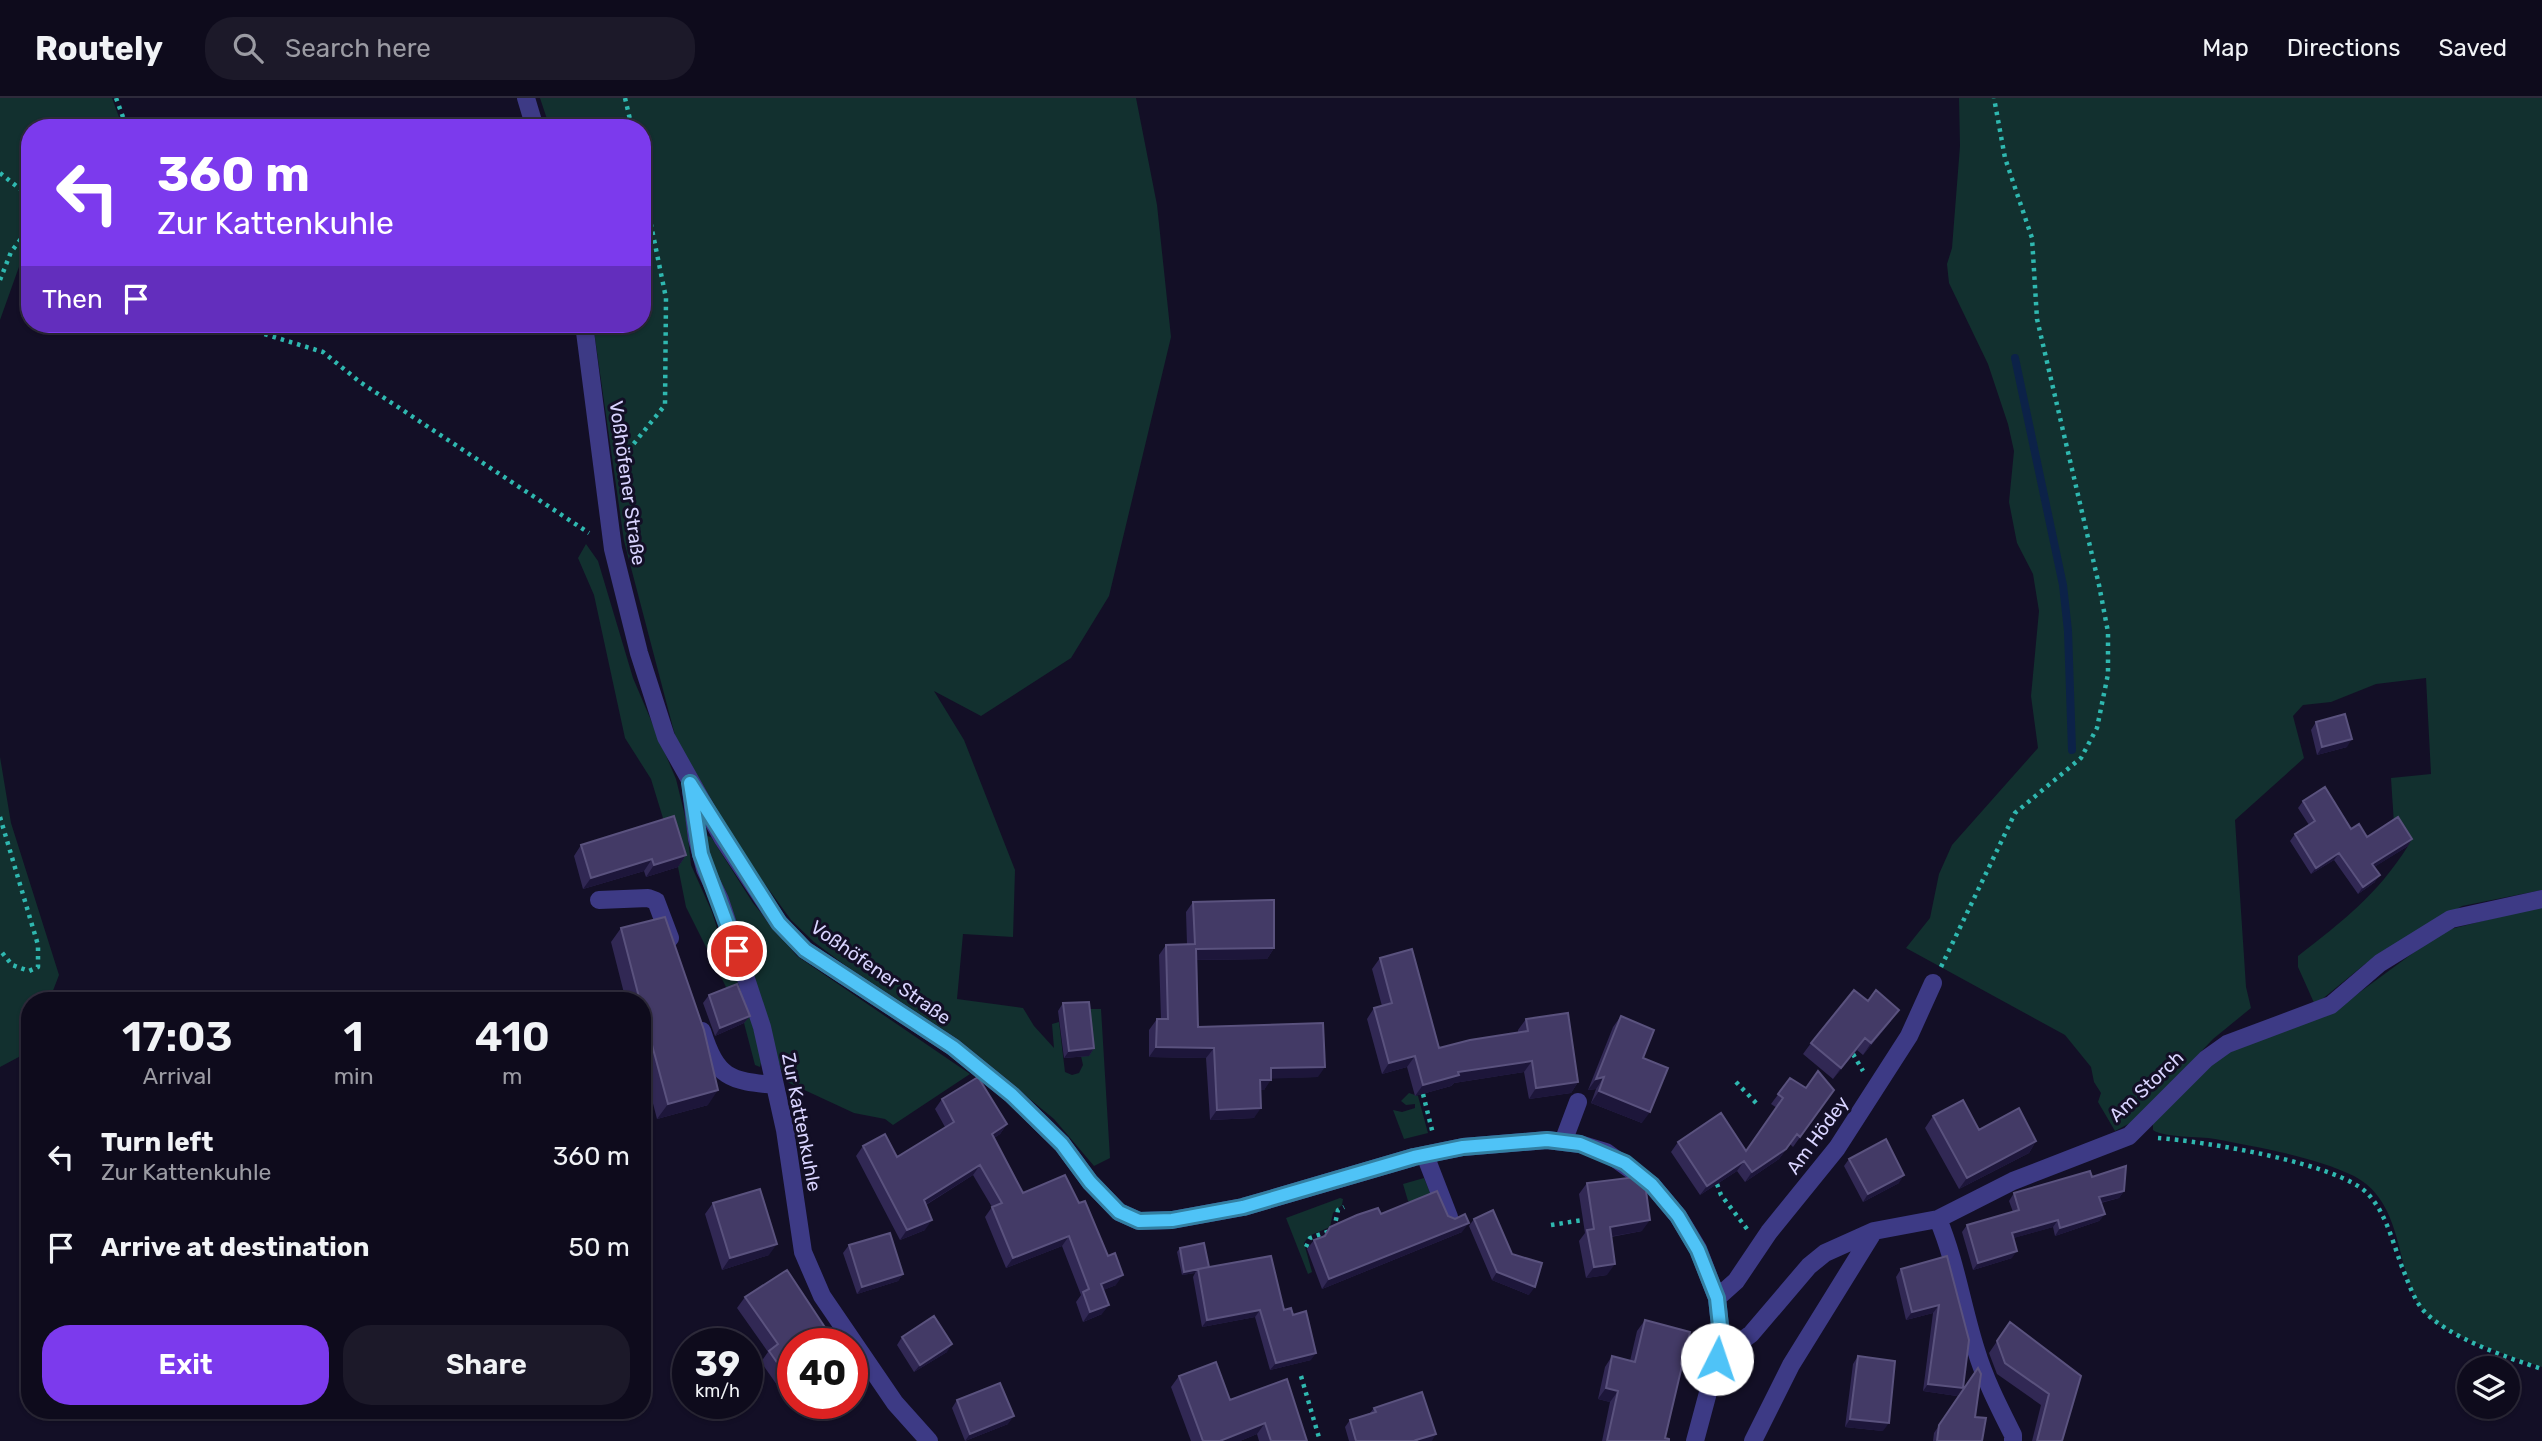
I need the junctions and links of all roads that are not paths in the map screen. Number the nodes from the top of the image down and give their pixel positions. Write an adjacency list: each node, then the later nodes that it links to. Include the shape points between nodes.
1 (526, 98): 2 (street)
2 (532, 119)
3 (585, 333): 4 (street, Voßhöfener Straße, via 613,549 666,737)
4 (690, 783): 10 (street, Zur Kattenkuhle, via 705,869 720,900 762,1027); 13 (street, Voßhöfener Straße, via 779,923 805,950 953,1047 1012,1095 1062,1144 1119,1212 1139,1221 1172,1220 1231,1209)
5 (2542, 899): 15 (street, Am Storch, via 2451,919 2380,963 2331,1005 2227,1044 2129,1136 2013,1181)
6 (599, 900): 7 (street, via 656,901)
7 (677, 960)
8 (1933, 983): 17 (street, Am Hödey, via 1909,1036 1838,1147 1736,1281)
9 (694, 1010): 10 (street, via 718,1067 737,1082)
10 (775, 1085): 18 (street, Zur Kattenkuhle, via 803,1252)
11 (1578, 1102): 12 (street)
12 (1563, 1142): 13 (street, Voßhöfener Straße); 17 (street, Voßhöfener Straße, via 1606,1153 1652,1185 1698,1250)
13 (1431, 1154): 14 (street)
14 (1449, 1217)
15 (1938, 1219): 16 (street, Am Storch); 24 (street, via 1987,1384)
16 (1874, 1231): 19 (street, Am Storch, via 1825,1253 1809,1266 1751,1334); 23 (street, via 1791,1365)
17 (1717, 1298): 19 (street, Voßhöfener Straße, via 1721,1335)
18 (842, 1328)
19 (1717, 1359): 22 (street, Voßhöfener Straße)
20 (868, 1368): 21 (street, Zur Kattenkuhle)
21 (929, 1441)
22 (1696, 1441)
23 (1753, 1441)
24 (2013, 1441)

